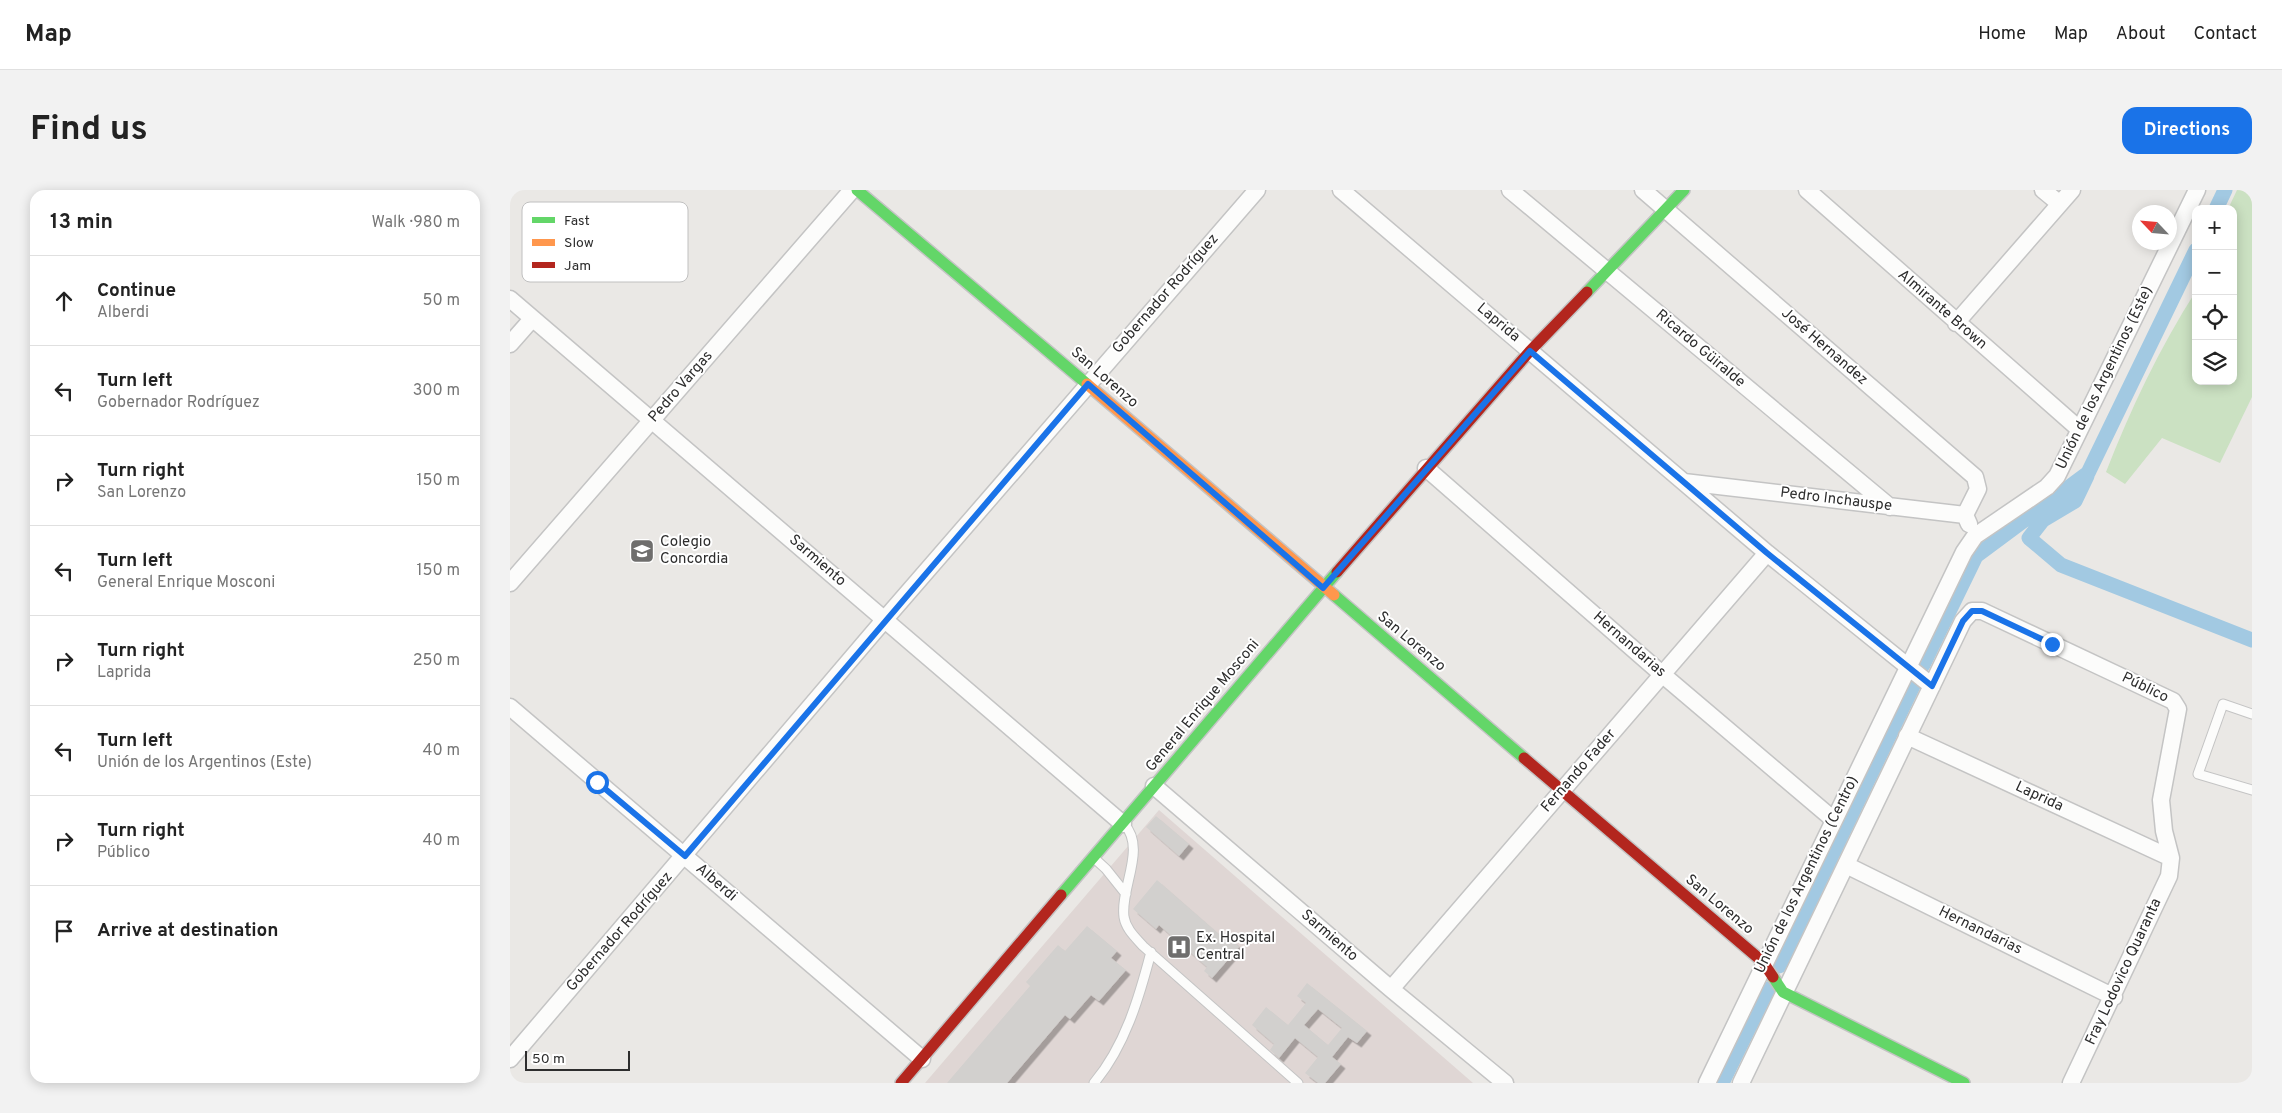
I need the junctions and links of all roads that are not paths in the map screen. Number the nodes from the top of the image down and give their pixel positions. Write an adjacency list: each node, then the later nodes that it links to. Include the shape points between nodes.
1 (852, 190): 21 (street, Pedro Vargas)
2 (857, 190): 20 (street, San Lorenzo)
3 (1257, 190): 20 (street, Gobernador Rodríguez)
4 (1341, 190): 19 (street, Laprida)
5 (1510, 190): 14 (street, Ricardo Güiralde)
6 (1643, 190): 13 (street, José Hernandez)
7 (1684, 190): 13 (street, General Enrique Mosconi)
8 (1806, 190): 17 (street, Almirante Brown)
9 (2043, 190): 12 (street)
10 (2072, 190): 12 (street)
11 (2196, 190): 22 (street, Unión de los Argentinos (Este))
12 (2060, 204): 17 (street)
13 (1665, 210): 14 (street, General Enrique Mosconi); 26 (street, José Hernandez, via 1975,477 1978,489)
14 (1607, 271): 19 (street, General Enrique Mosconi); 25 (street, Ricardo Güiralde)
15 (510, 299): 16 (street, Sarmiento)
16 (532, 319): 18 (street); 21 (street, Sarmiento)
17 (1956, 323): 22 (street, Almirante Brown)
18 (510, 344)
19 (1530, 351): 23 (street, General Enrique Mosconi); 24 (street, Laprida)
20 (1088, 384): 30 (street, San Lorenzo); 31 (street, Gobernador Rodríguez)
21 (653, 420): 29 (street, Pedro Vargas); 31 (street, Sarmiento)
22 (2079, 429): 27 (street, Unión de los Argentinos (Este), via 2057,476 2047,487)
23 (1426, 468): 30 (street, General Enrique Mosconi); 33 (street, Hernandarias)
24 (1684, 482): 25 (street, Pedro Inchauspe); 28 (street, Laprida)
25 (1890, 507): 26 (street, Pedro Inchauspe)
26 (1965, 515): 27 (street)
27 (1975, 536): 32 (street, Unión de los Argentinos (Este))
28 (1767, 553): 32 (street, Laprida); 33 (street, Fernando Fader)
29 (510, 583)
30 (1323, 588): 38 (street, General Enrique Mosconi); 40 (street, San Lorenzo)
31 (885, 619): 42 (street, Sarmiento); 43 (street, Gobernador Rodríguez)
32 (1907, 666): 34 (street, Laprida); 41 (street, Unión de los Argentinos (Centro))
33 (1663, 675): 40 (street, Fernando Fader); 41 (street, Hernandarias)
34 (1932, 686): 37 (street); 45 (street, Público, via 1963,621 1972,611 1982,611 2174,701 2178,708 2161,800)
35 (510, 707): 43 (street, Alberdi)
36 (2252, 714): 39 (lane, via 2223,704 2198,774)
37 (1907, 736): 45 (street, Laprida); 46 (street, Unión de los Argentinos (Centro))
38 (1154, 786): 42 (street, General Enrique Mosconi); 50 (street, Sarmiento)
39 (2252, 790)
40 (1562, 791): 49 (street, San Lorenzo); 50 (street, Fernando Fader)
41 (1834, 820): 49 (street, Unión de los Argentinos (Centro))
42 (1123, 824): 44 (street, General Enrique Mosconi); 47 (lane, via 1130,830 1132,839)
43 (685, 856): 53 (street, Gobernador Rodríguez); 54 (street, Alberdi)
44 (1094, 858): 47 (lane); 54 (street, General Enrique Mosconi)
45 (2171, 858): 52 (street, Fray Lodovico Quaranta, via 2169,876)
46 (1846, 865): 51 (street, Unión de los Argentinos (Centro)); 52 (street, Hernandarias)
47 (1126, 894): 48 (lane, via 1124,917 1128,927)
48 (1151, 952): 56 (lane, via 1125,1033); 57 (lane)
49 (1763, 962): 51 (street, San Lorenzo); 59 (street, Unión de los Argentinos (Centro))
50 (1391, 989): 58 (street, Sarmiento)
51 (1783, 992): 60 (street, Unión de los Argentinos (Centro)); 61 (street, San Lorenzo)
52 (2114, 997): 62 (street, Fray Lodovico Quaranta)
53 (510, 1059)
54 (922, 1059): 55 (street, General Enrique Mosconi)
55 (901, 1083)
56 (1094, 1083)
57 (1298, 1083)
58 (1505, 1083)
59 (1707, 1083)
60 (1741, 1083)
61 (1964, 1083)
62 (2071, 1083)

